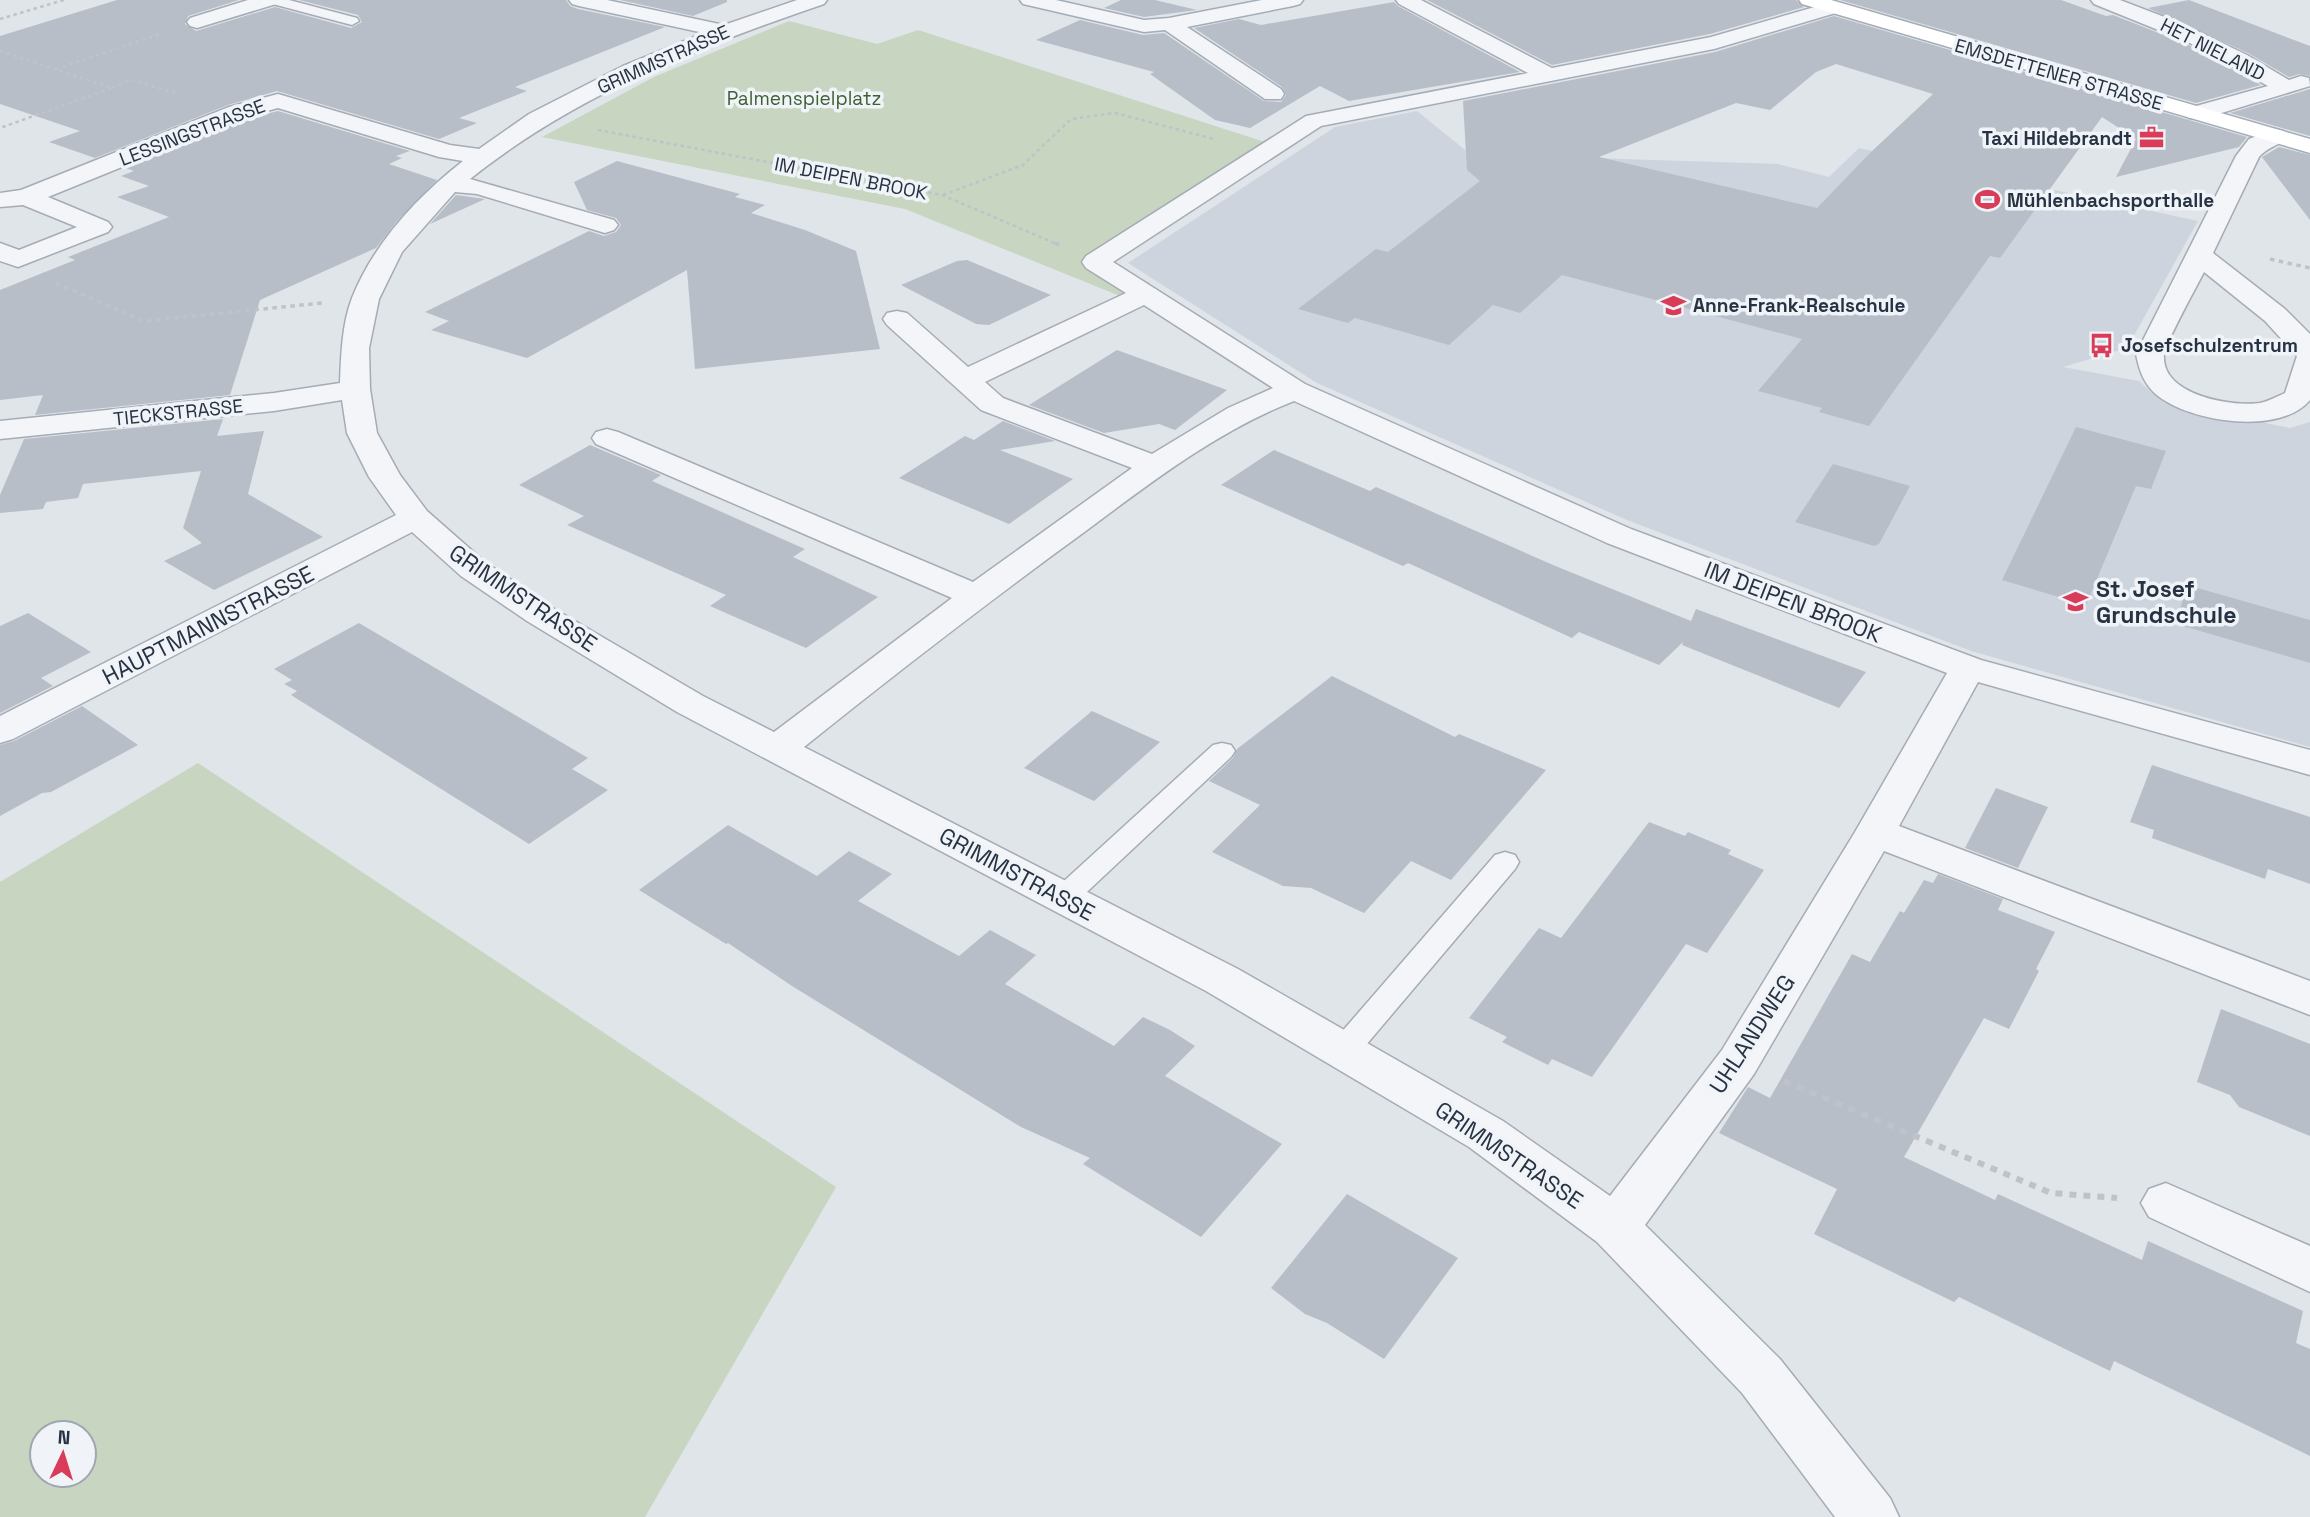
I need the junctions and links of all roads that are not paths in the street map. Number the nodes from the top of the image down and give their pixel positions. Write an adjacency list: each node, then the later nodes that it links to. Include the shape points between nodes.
1 (271, 0): 10 (lane); 11 (street)
2 (579, 0): 13 (street)
3 (817, 0): 13 (street, GRIMMSTRASSE)
4 (1030, 0): 12 (street, via 1144,26)
5 (1293, 0): 12 (street)
6 (1406, 0): 14 (street)
7 (1809, 0): 9 (street, EMSDETTENER STRASSE)
8 (2101, 0): 16 (street, HET NIELAND, via 2179,27)
9 (1832, 8): 14 (street, via 1714,43); 18 (street, EMSDETTENER STRASSE)
10 (352, 21)
11 (197, 22)
12 (1169, 24): 17 (street)
13 (725, 32): 21 (street, GRIMMSTRASSE, via 631,71 537,119)
14 (1549, 75): 28 (street, IM DEIPEN BROOK, via 1314,121 1095,262)
15 (2310, 81): 16 (street, HET NIELAND)
16 (2284, 86): 18 (street, HET NIELAND)
17 (1273, 94)
18 (2197, 113): 19 (street, EMSDETTENER STRASSE)
19 (2275, 136): 20 (street, EMSDETTENER STRASSE); 27 (street, via 2257,144 2248,156)
20 (2310, 146)
21 (482, 157): 22 (street, GRIMMSTRASSE); 23 (street, LESSINGSTRASSE, via 447,152 278,101 237,112)
22 (449, 184): 25 (street, via 479,187); 32 (street, GRIMMSTRASSE, via 390,250 365,299 355,348)
23 (26, 197): 24 (street, LESSINGSTRASSE); 26 (street, LESSINGSTRASSE, via 99,227)
24 (0, 200)
25 (605, 225)
26 (9, 255)
27 (2199, 256): 30 (street, via 2285,325 2304,343); 30 (street, via 2150,354 2154,377 2165,388 2194,404 2219,410 2265,411 2295,399 2302,390)
28 (1146, 294): 31 (street); 33 (street, IM DEIPEN BROOK)
29 (897, 319): 31 (street)
30 (2310, 357)
31 (965, 380): 36 (street, via 992,404)
32 (355, 389): 34 (street, TIECKSTRASSE, via 274,402); 37 (street, GRIMMSTRASSE, via 362,433 385,477)
33 (1295, 390): 36 (street, via 1258,403); 39 (street, IM DEIPEN BROOK, via 1619,536)
34 (0, 430)
35 (607, 438): 38 (street)
36 (1155, 466): 38 (street)
37 (415, 518): 40 (street, HAUPTMANNSTRASSE); 41 (street, GRIMMSTRASSE, via 473,569 539,614 690,704)
38 (975, 595): 41 (street)
39 (1968, 668): 43 (street, IM DEIPEN BROOK); 44 (street, UHLANDWEG)
40 (0, 731)
41 (778, 748): 46 (street, GRIMMSTRASSE)
42 (1222, 751): 46 (lane)
43 (2310, 763)
44 (1875, 832): 47 (street); 50 (street, UHLANDWEG, via 1738,1062)
45 (1505, 862): 48 (lane)
46 (1063, 898): 48 (street, GRIMMSTRASSE, via 1223,980)
47 (2310, 999)
48 (1344, 1050): 50 (street, GRIMMSTRASSE, via 1486,1133)
49 (2166, 1203): 51 (street)
50 (1615, 1227): 52 (street, GRIMMSTRASSE, via 1761,1376)
51 (2310, 1270)
52 (1870, 1517)

